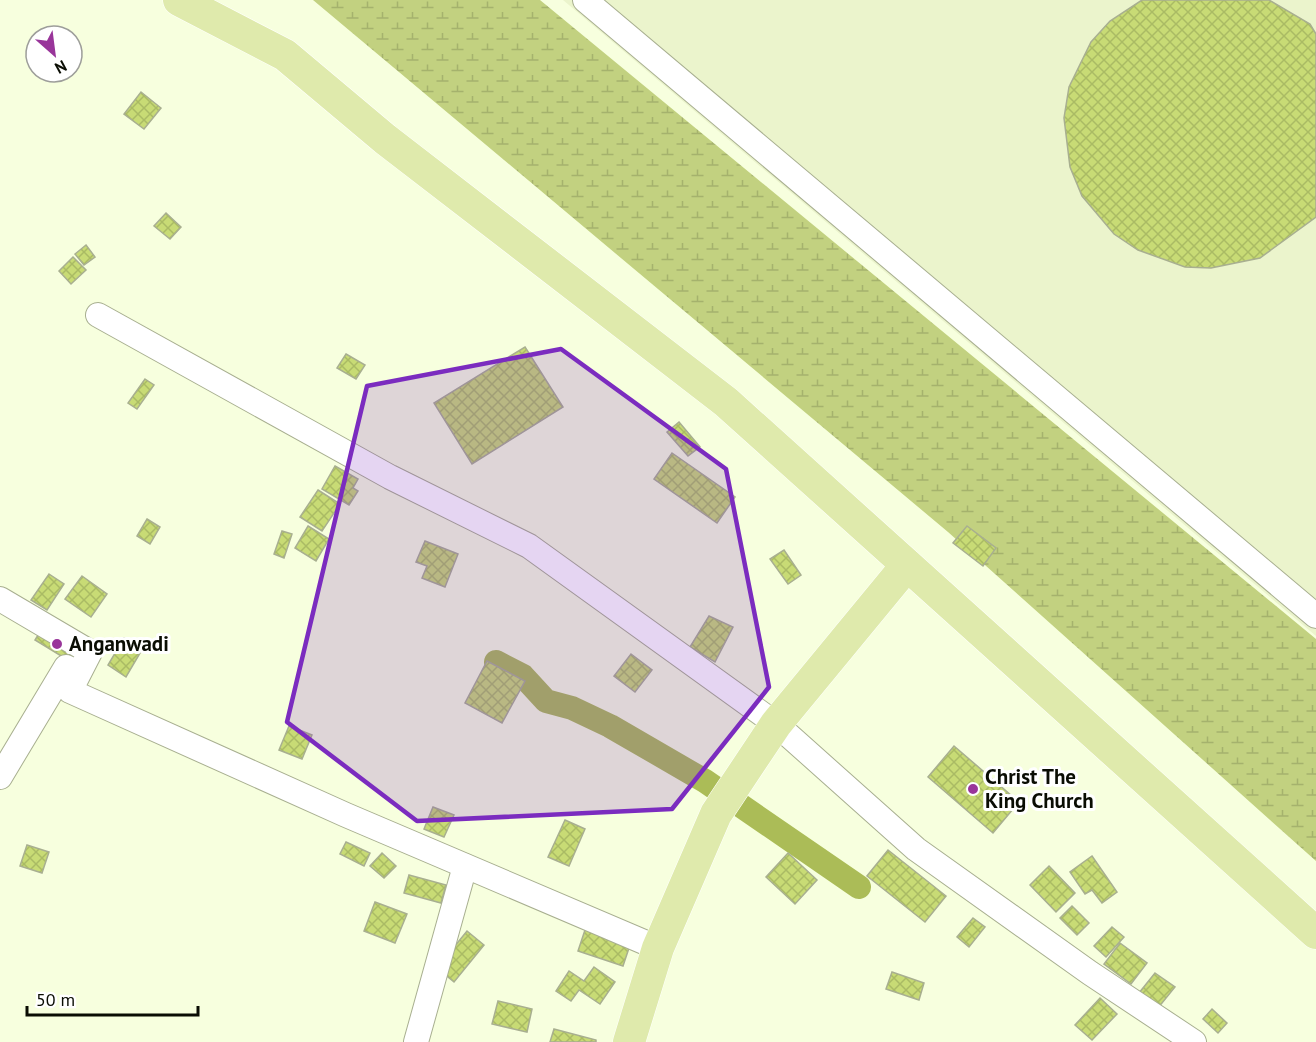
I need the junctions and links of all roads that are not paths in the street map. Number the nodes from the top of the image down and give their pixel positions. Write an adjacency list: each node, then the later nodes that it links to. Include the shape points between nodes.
1 (179, 0): 4 (main road, via 285,56 385,139 726,402)
2 (585, 0): 6 (street)
3 (98, 315): 8 (street, via 390,477 529,546)
4 (907, 565): 8 (main road); 11 (main road)
5 (0, 599): 7 (street, via 90,652)
6 (1316, 616)
7 (79, 673): 9 (street, via 66,667); 10 (street, via 70,691)
8 (776, 724): 12 (main road, via 723,803); 15 (street, via 916,849)
9 (0, 777)
10 (465, 866): 12 (street); 13 (street)
11 (1316, 933)
12 (658, 948): 14 (main road)
13 (416, 1042)
14 (629, 1042)
15 (1194, 1042)

